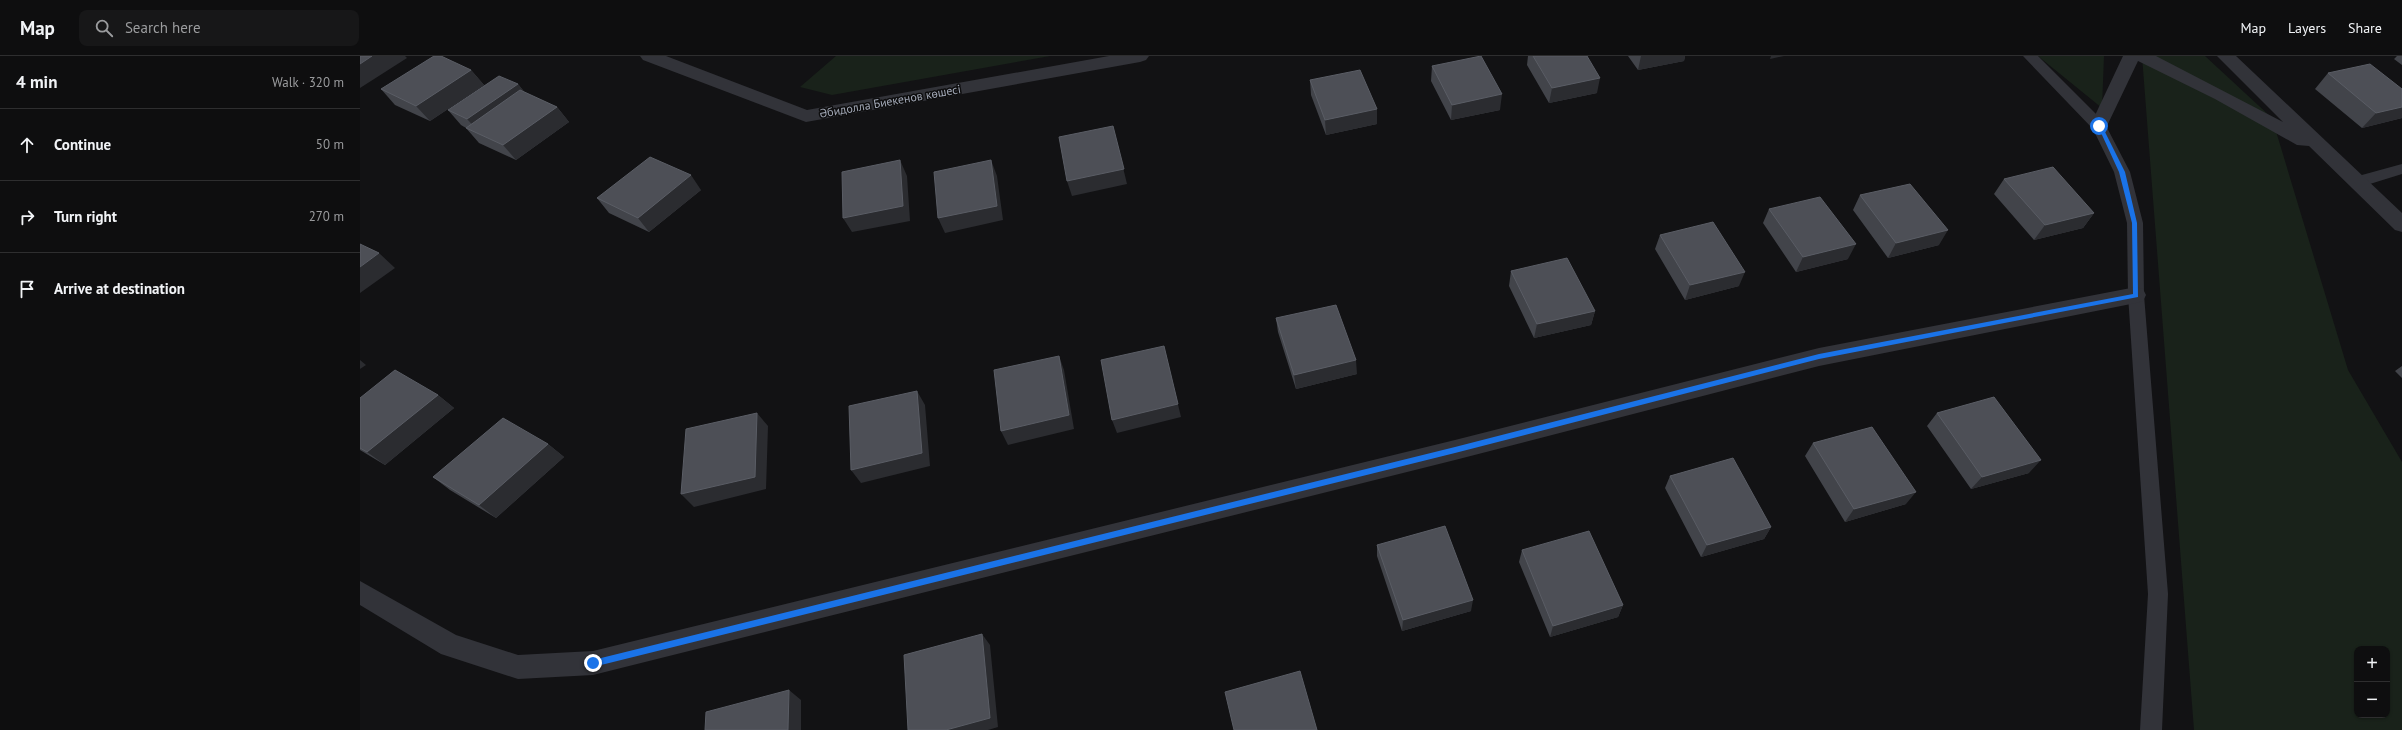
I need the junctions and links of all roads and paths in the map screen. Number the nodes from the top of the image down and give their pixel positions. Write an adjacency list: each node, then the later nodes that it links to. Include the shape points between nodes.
1 (649, 56): 2 (street, Әбидолла Биекенов көшесі, via 806,116)
2 (1140, 56)
3 (2030, 56): 7 (lane)
4 (2132, 56): 7 (street)
5 (2142, 56): 8 (street, via 2221,95)
6 (2226, 56): 8 (street)
7 (2099, 126): 12 (lane, via 2122,172 2135,223)
8 (2331, 157): 10 (street)
9 (2402, 169): 10 (lane)
10 (2357, 182): 11 (street)
11 (2402, 225)
12 (2136, 295): 13 (street, via 1819,357 1447,452 593,663 518,667 450,645); 14 (lane, via 2158,594)
13 (360, 592)
14 (2151, 730)

